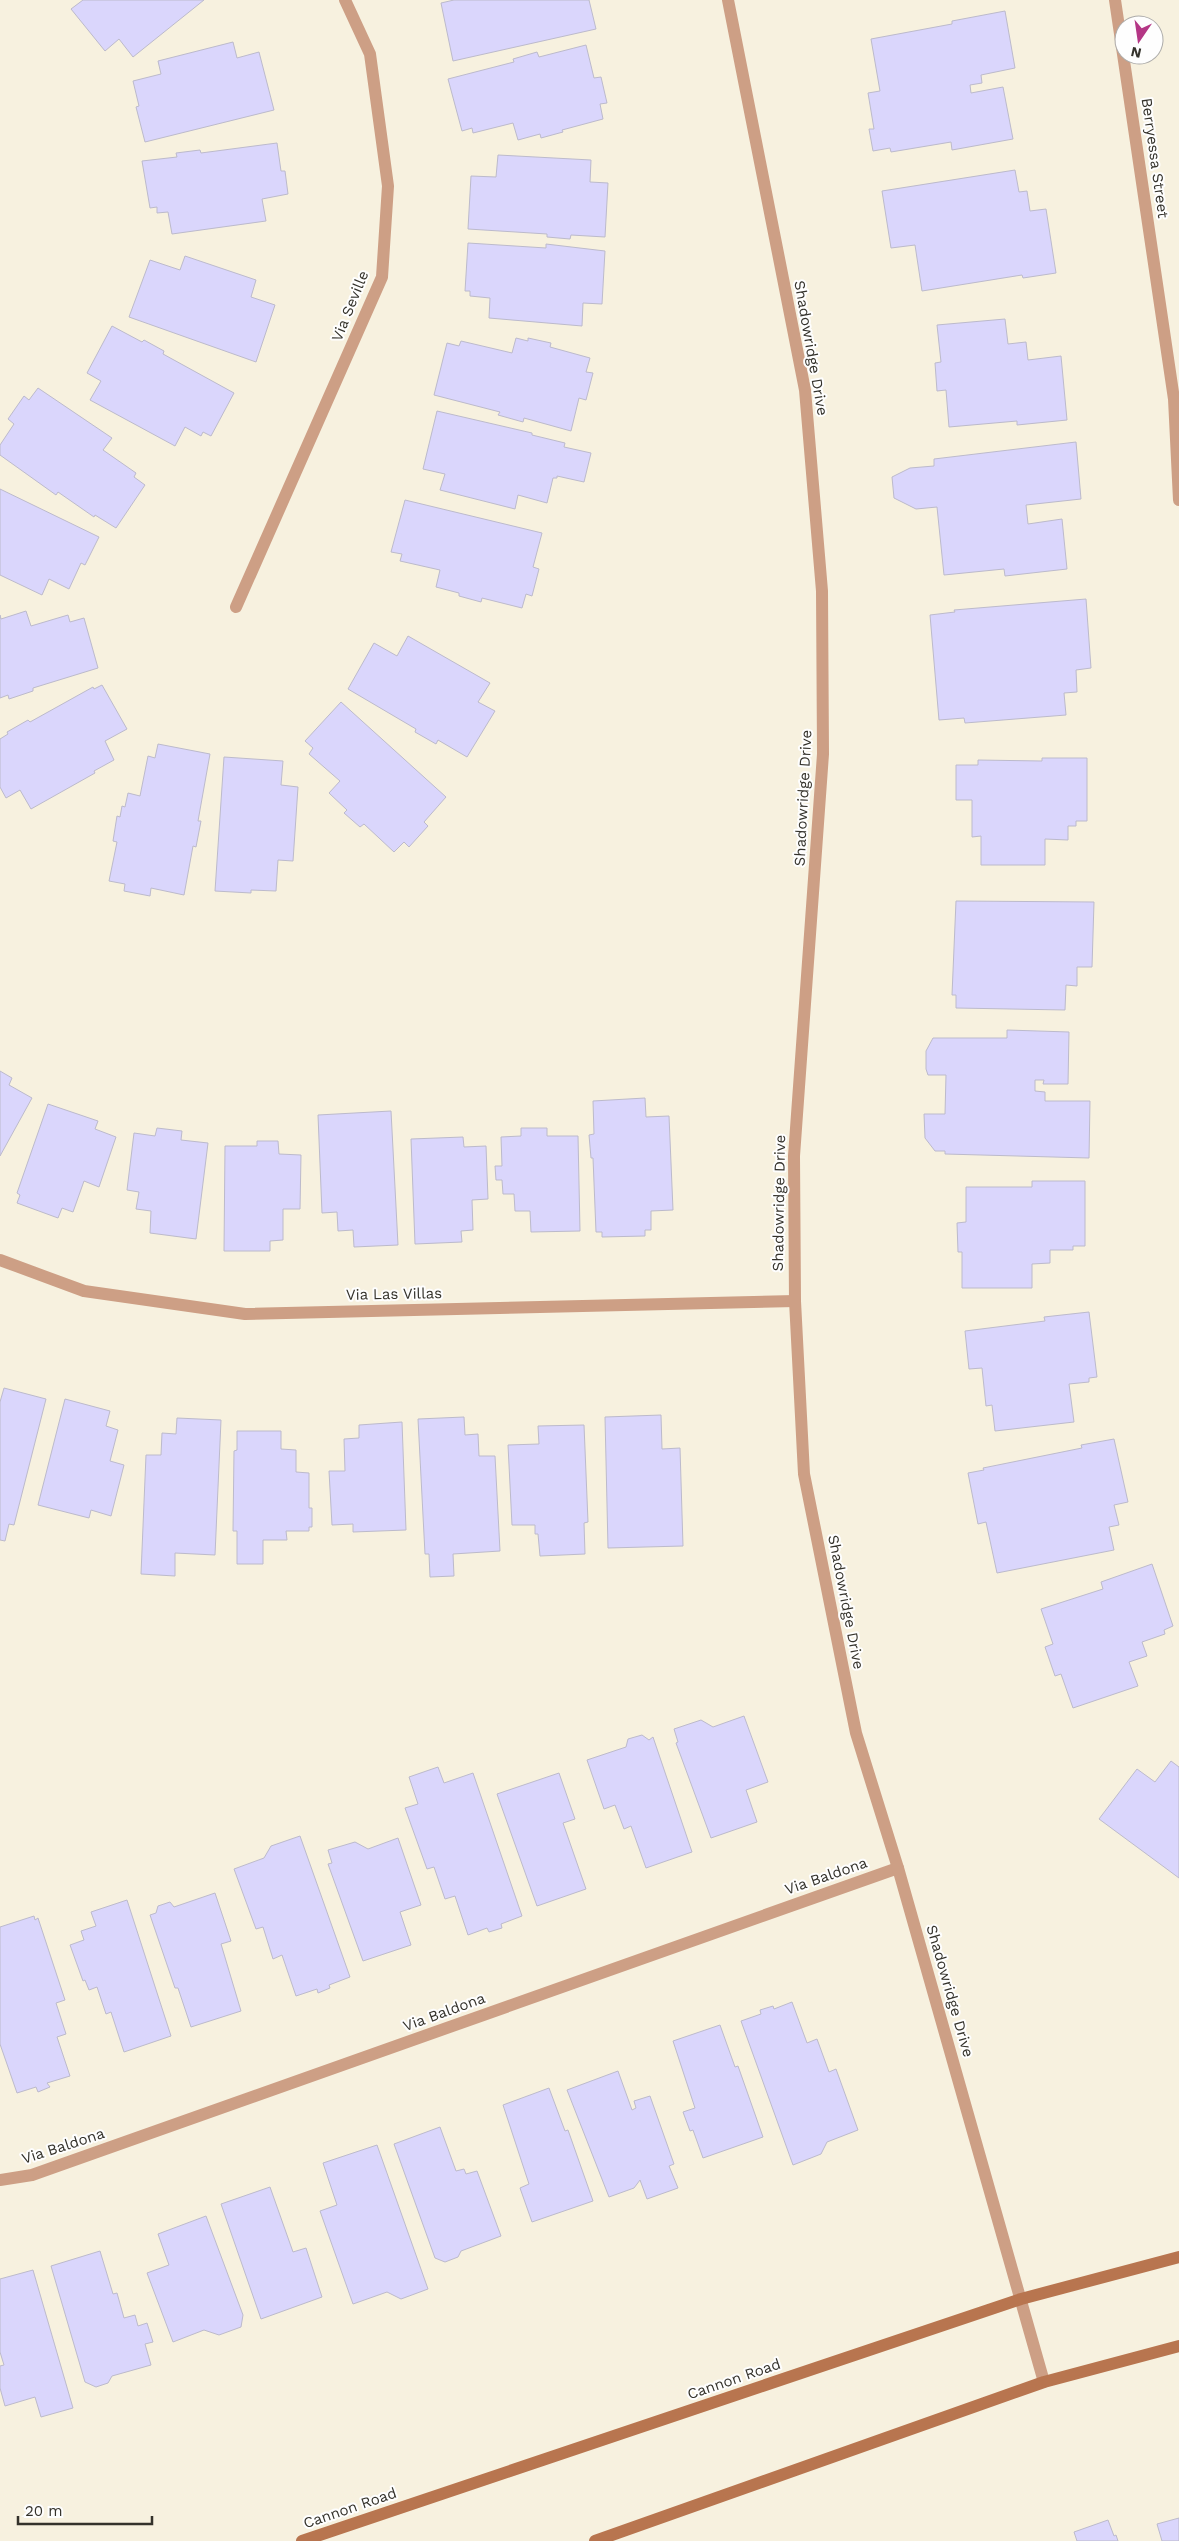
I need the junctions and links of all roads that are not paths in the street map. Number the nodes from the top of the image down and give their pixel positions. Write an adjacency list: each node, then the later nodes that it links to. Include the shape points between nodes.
1 (345, 0): 5 (street, Via Seville, via 370,54 386,167 388,186 382,278)
2 (728, 0): 7 (street, Shadowridge Drive, via 805,390 822,590 823,754 794,1156)
3 (1115, 0): 4 (street, Berryessa Street, via 1174,399)
4 (1179, 500)
5 (236, 607)
6 (0, 1260): 7 (street, Via Las Villas, via 84,1291 245,1314)
7 (795, 1301): 8 (street, Shadowridge Drive, via 804,1474 856,1733)
8 (898, 1868): 9 (street, Via Baldona, via 41,2172); 11 (street, Shadowridge Drive)
9 (0, 2180)
10 (1179, 2257): 11 (main road, Cannon Road)
11 (1021, 2299): 13 (street, Shadowridge Drive); 14 (main road, Cannon Road)
12 (1179, 2346): 13 (main road)
13 (1044, 2382): 15 (main road)
14 (302, 2541)
15 (595, 2541)

